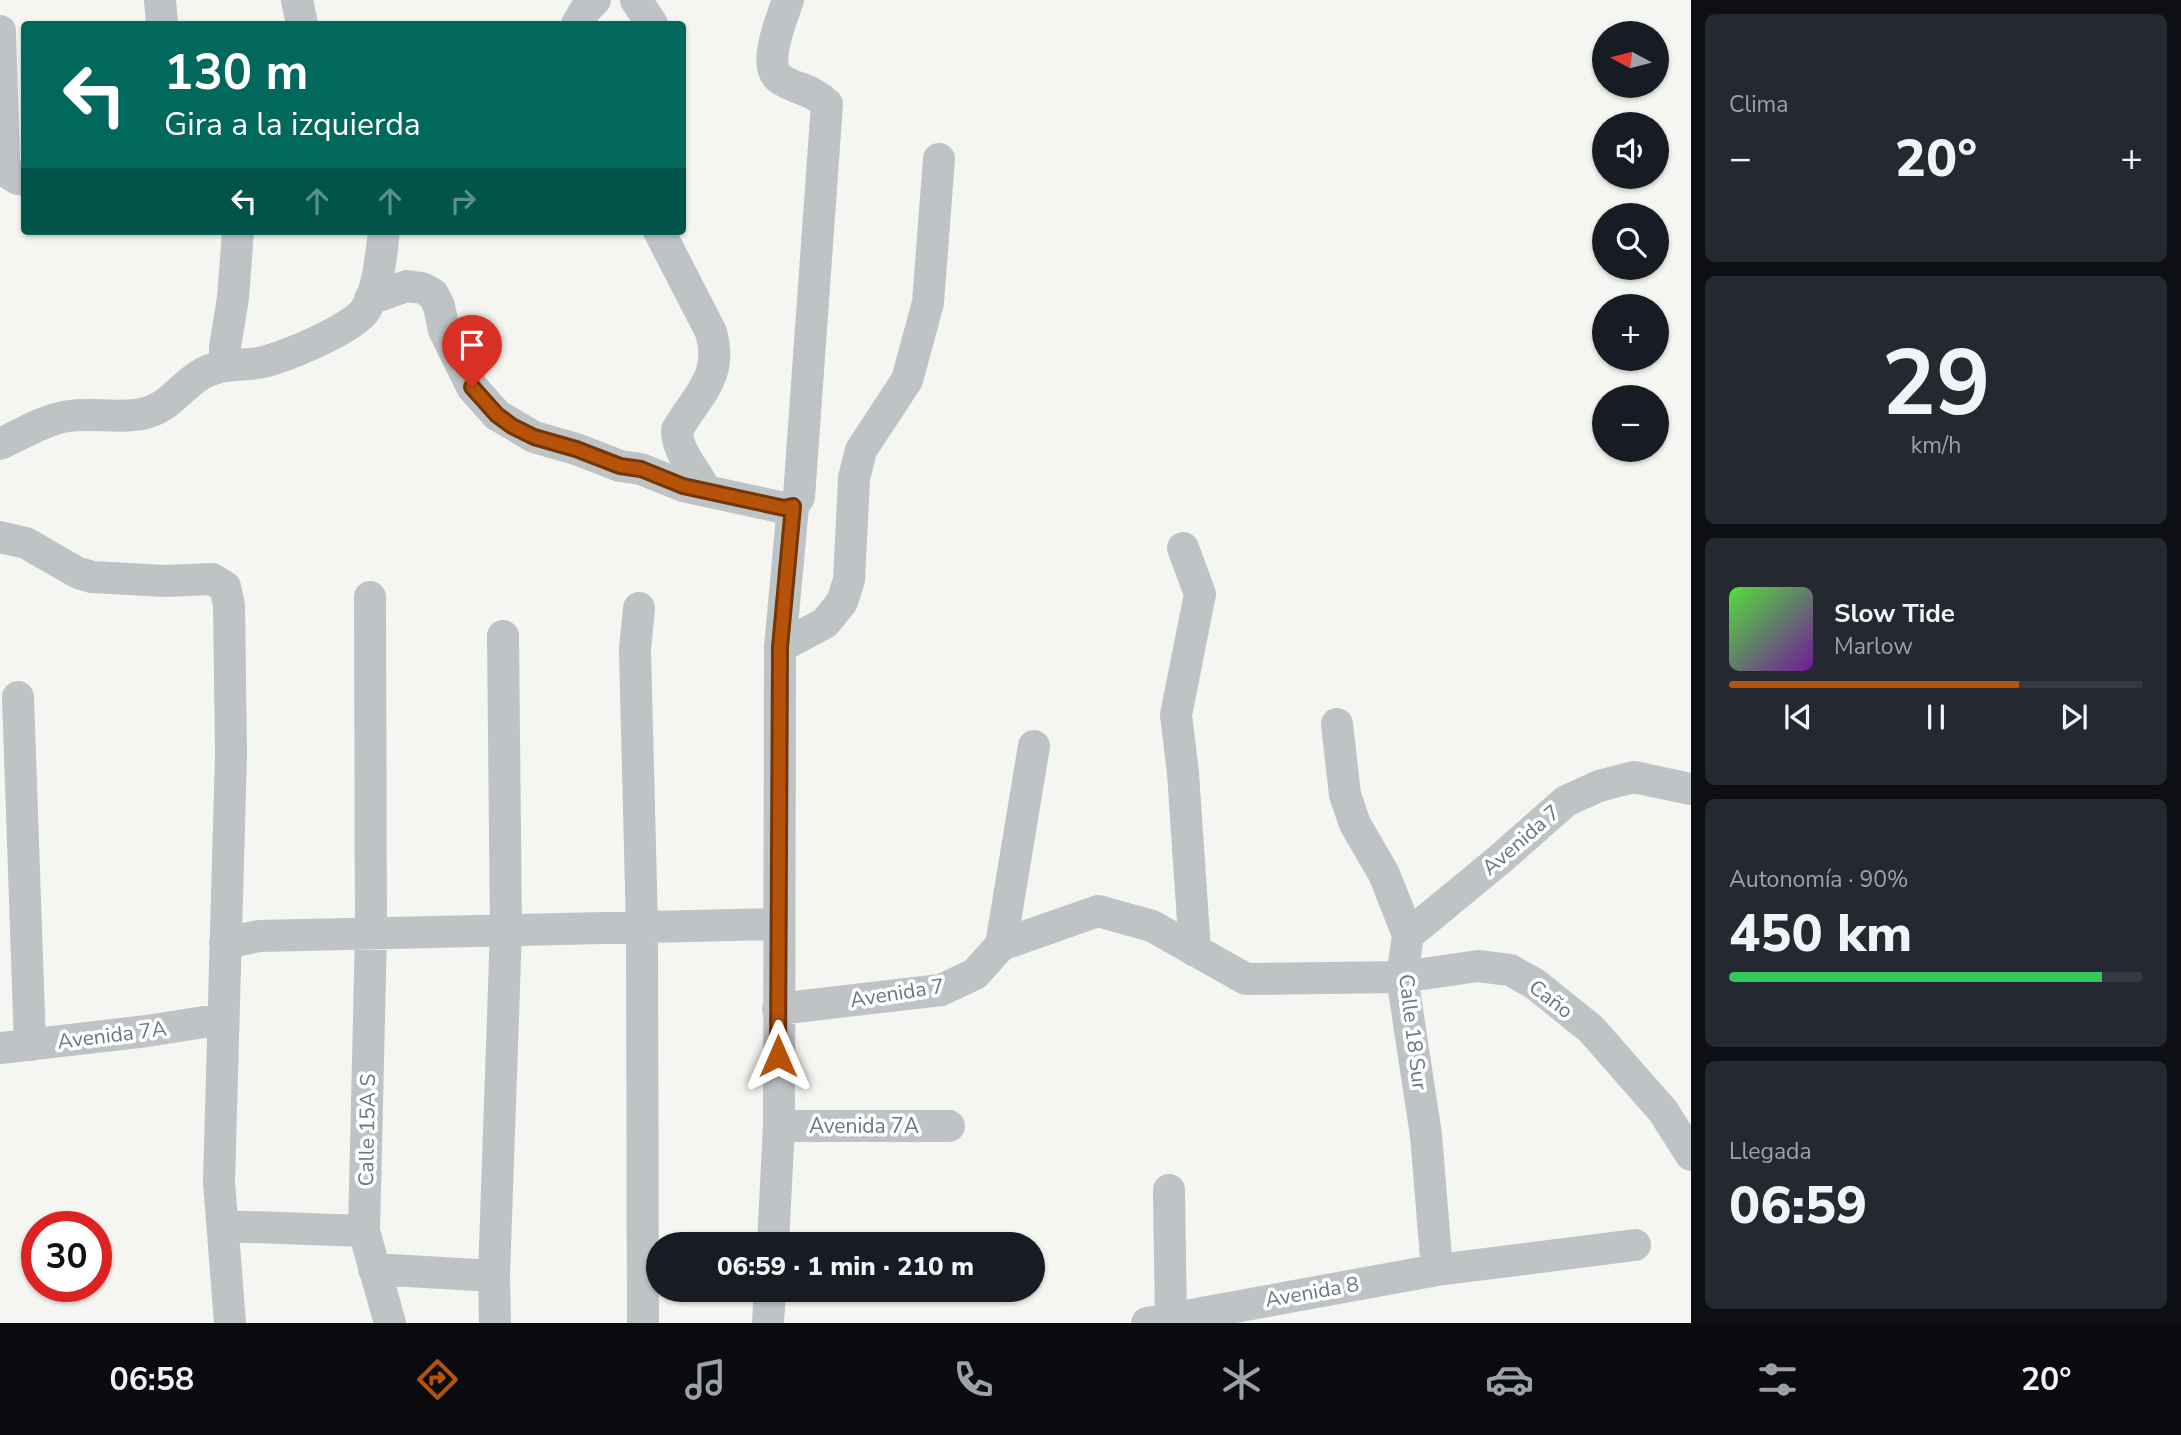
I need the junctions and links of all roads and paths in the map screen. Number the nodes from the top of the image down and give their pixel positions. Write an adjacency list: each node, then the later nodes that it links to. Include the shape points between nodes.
1 (160, 0): 6 (street)
2 (298, 0): 7 (street)
3 (595, 0): 8 (street)
4 (636, 0): 9 (street)
5 (788, 0): 20 (street, via 771,66 778,78 813,92 827,104 799,497)
6 (162, 21)
7 (302, 21)
8 (579, 21)
9 (650, 21)
10 (0, 31): 12 (street, via 4,163 8,173)
11 (939, 159): 26 (street, via 928,303 907,380 861,450 854,478 849,580 842,602 825,623)
12 (21, 178)
13 (237, 235): 17 (street)
14 (383, 235): 16 (street)
15 (661, 235): 19 (street, via 714,344 710,380 677,430 680,450)
16 (370, 299): 17 (street, via 348,326 296,351 256,364); 19 (street, via 407,286 433,294 444,330 472,387 512,426 620,466)
17 (226, 366): 18 (street, via 196,377 171,400 148,412 66,416)
18 (0, 444)
19 (705, 490): 20 (street, via 784,508)
20 (793, 506): 26 (street)
21 (0, 537): 36 (street, via 26,543 92,577 212,579 225,587 230,754)
22 (1184, 548): 38 (street, via 1200,594 1176,715)
23 (369, 597): 34 (street, Calle 15A S)
24 (639, 608): 32 (street, via 635,650)
25 (503, 636): 33 (street)
26 (780, 647): 31 (street)
27 (18, 697): 42 (street)
28 (1337, 724): 35 (street, Calle 18 Sur, via 1348,805 1384,874)
29 (1034, 746): 37 (street)
30 (1691, 789): 35 (street, Avenida 7, via 1634,777 1566,801)
31 (779, 924): 32 (street); 40 (street)
32 (642, 927): 33 (street); 59 (street)
33 (506, 930): 34 (street); 53 (street)
34 (371, 933): 36 (street, via 259,936); 48 (street, Calle 15A S)
35 (1408, 935): 39 (street, Calle 18 Sur)
36 (225, 943): 41 (street)
37 (1001, 946): 38 (street, Caño, via 1098,911 1152,926); 40 (street, Avenida 7, via 975,974 941,990)
38 (1195, 951): 39 (street, Caño, via 1246,979)
39 (1402, 977): 45 (street, Caño, via 1478,966 1510,970 1535,984 1591,1029 1663,1111); 52 (street, Calle 18 Sur, via 1426,1135)
40 (778, 1009): 43 (street)
41 (223, 1019): 42 (street, Avenida 7A); 47 (street, via 219,1182)
42 (15, 1047)
43 (779, 1126): 44 (street, Avenida 7A); 49 (street)
44 (948, 1126)
45 (1691, 1155)
46 (1169, 1191): 55 (street)
47 (223, 1226): 48 (street); 56 (street)
48 (364, 1231): 51 (street, Calle 15A S)
49 (773, 1232)
50 (1634, 1245): 52 (street, Avenida 8)
51 (374, 1269): 53 (street); 57 (street, Calle 15A S)
52 (1437, 1270): 55 (street, Avenida 8)
53 (494, 1276): 58 (street)
54 (769, 1302): 60 (street)
55 (1163, 1321)
56 (230, 1323)
57 (390, 1323)
58 (495, 1323)
59 (643, 1323)
60 (768, 1323)

